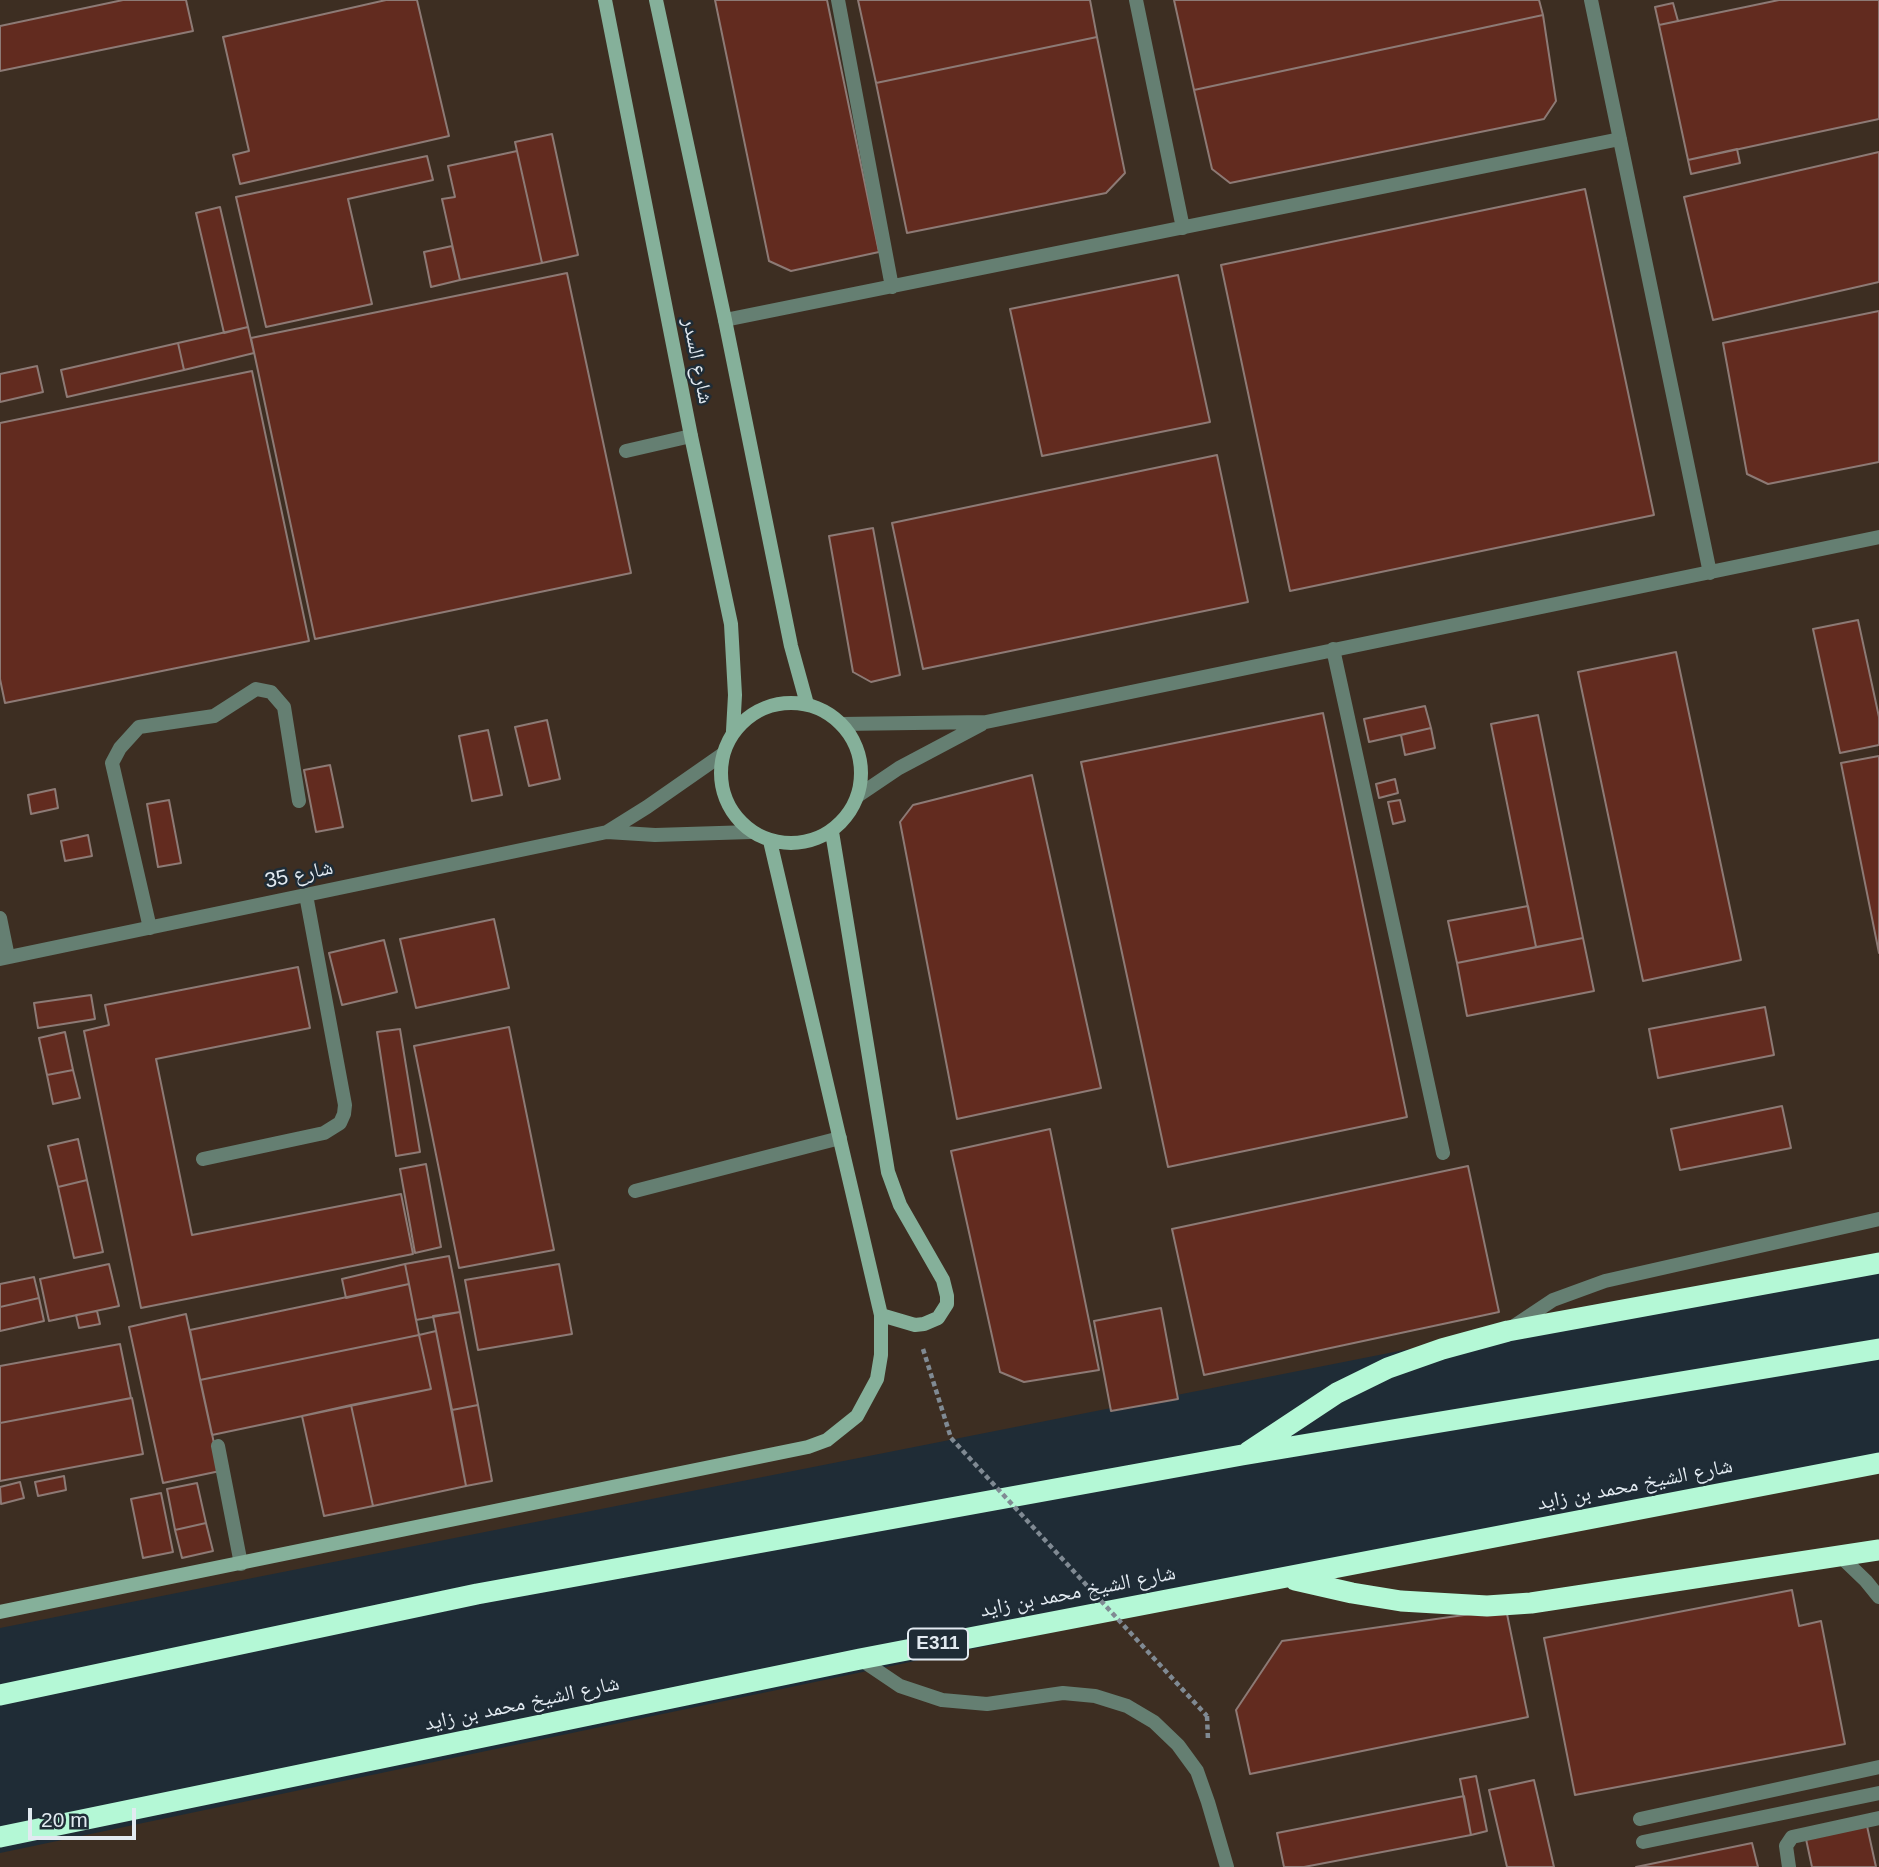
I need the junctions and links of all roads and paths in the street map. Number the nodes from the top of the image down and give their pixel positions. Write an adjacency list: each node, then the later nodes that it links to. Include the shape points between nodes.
1 (605, 0): 10 (street, شارع السدر)
2 (656, 0): 9 (street, شارع السدر)
3 (838, 0): 8 (street)
4 (1136, 0): 7 (street)
5 (1591, 0): 6 (street)
6 (1620, 139): 7 (street); 13 (street)
7 (1183, 228): 8 (street)
8 (892, 287): 9 (street)
9 (725, 320): 15 (street, شارع السدر, via 791,646)
10 (691, 436): 11 (street); 18 (street, شارع السدر, via 731,624)
11 (626, 451)
12 (1879, 537): 13 (street)
13 (1710, 573): 14 (street)
14 (1333, 649): 16 (street); 31 (street)
15 (807, 704): 17 (street); 18 (street, via 766,707)
16 (986, 722): 17 (street); 20 (street)
17 (841, 723): 20 (street, via 856,744 862,769)
18 (733, 731): 19 (street)
19 (723, 754): 22 (street, شارع 35); 23 (street, via 721,783 730,810)
20 (859, 795): 24 (street)
21 (299, 801): 28 (street, via 284,708 271,692 256,689 214,716 139,727 112,764)
22 (607, 832): 23 (street, شارع 35); 26 (street, شارع 35)
23 (751, 832): 25 (street)
24 (832, 832): 25 (street, via 802,844); 36 (street, via 888,1172 947,1296 938,1318 923,1324)
25 (770, 841): 30 (street)
26 (306, 895): 28 (street, شارع 35); 32 (street, via 344,1115 324,1133)
27 (0, 918): 29 (street)
28 (150, 928): 29 (street, شارع 35)
29 (4, 958)
30 (840, 1138): 33 (street); 36 (street)
31 (1443, 1153)
32 (203, 1158)
33 (635, 1191)
34 (1879, 1219): 37 (street, via 1605,1280 1553,1300)
35 (1879, 1263): 37 (highway)
36 (881, 1315): 45 (street, via 877,1379 857,1416 827,1440)
37 (1508, 1331): 41 (highway, via 1388,1368 1337,1393)
38 (1879, 1349): 41 (highway)
39 (925, 1354): 51 (path, bridge, via 951,1438 1207,1716)
40 (218, 1446): 45 (street)
41 (1242, 1455): 50 (highway, via 477,1594)
42 (1879, 1463): 46 (highway, شارع الشيخ محمد بن زايد / E311)
43 (1879, 1550): 44 (highway)
44 (1840, 1556): 46 (highway, via 1488,1606 1401,1601); 47 (street)
45 (241, 1564): 48 (street)
46 (1286, 1577): 49 (highway, شارع الشيخ محمد بن زايد / E311)
47 (1879, 1597)
48 (0, 1612)
49 (860, 1659): 56 (highway, شارع الشيخ محمد بن زايد / E311); 58 (street, via 900,1686 942,1700 987,1704 1063,1693 1096,1696 1126,1706 1154,1722 1197,1771)
50 (0, 1695)
51 (1208, 1750)
52 (1879, 1767): 55 (street)
53 (1879, 1793): 57 (street)
54 (1879, 1818): 59 (street, via 1792,1836 1786,1846)
55 (1640, 1819)
56 (0, 1837)
57 (1643, 1842)
58 (1227, 1867)
59 (1789, 1867)

